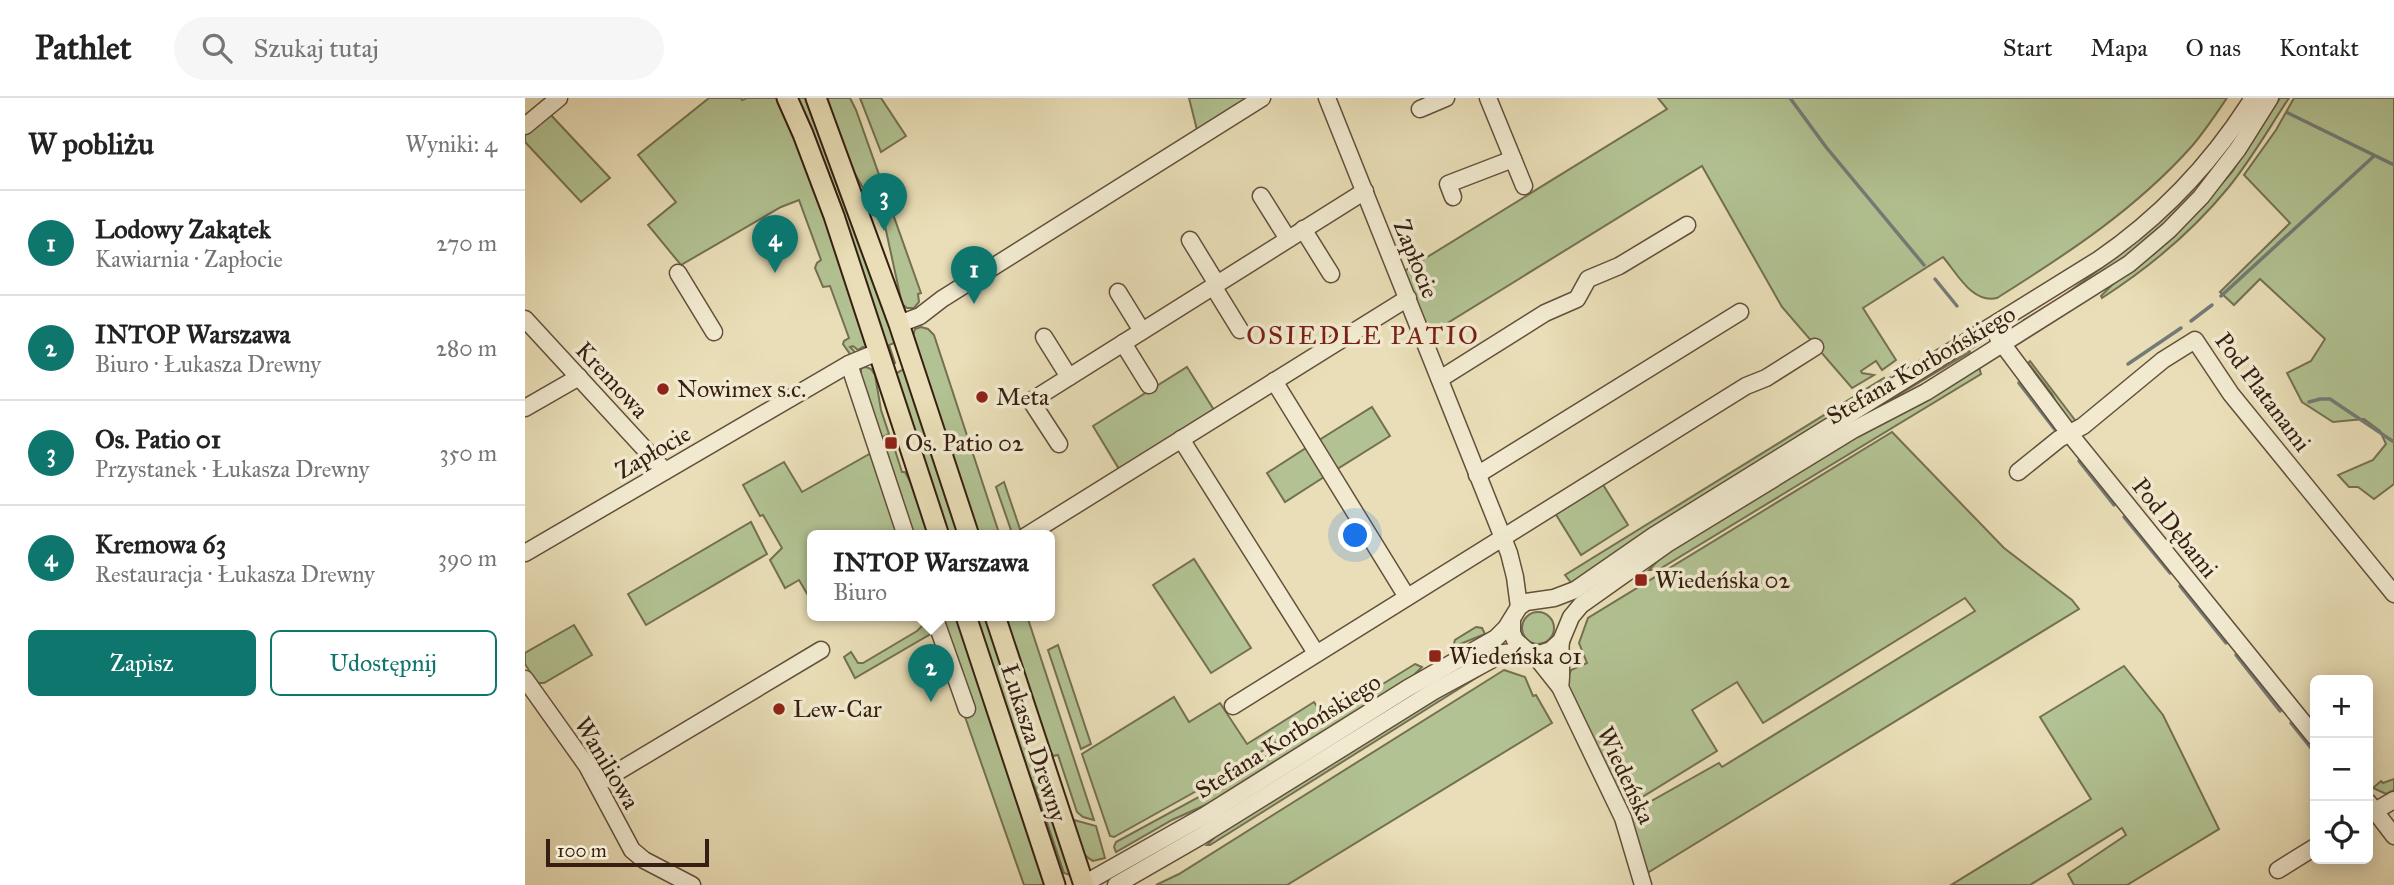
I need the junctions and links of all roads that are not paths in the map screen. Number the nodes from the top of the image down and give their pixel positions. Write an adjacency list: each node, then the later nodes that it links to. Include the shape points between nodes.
1 (559, 98): 11 (street)
2 (787, 98): 37 (main road, via 834,216)
3 (816, 98): 28 (main road)
4 (1262, 98): 28 (street, via 921,316)
5 (1327, 98): 14 (street, Zapłocie)
6 (1446, 98): 10 (street)
7 (1488, 98): 12 (street)
8 (2253, 98): 29 (street, Stefana Korbońskiego, via 2207,164 2159,213 2098,260)
9 (2270, 98): 35 (street, Stefana Korbońskiego, via 2220,174 2169,230 2113,275)
10 (1420, 109)
11 (525, 126)
12 (1513, 159): 13 (street); 16 (street, via 1448,184)
13 (1524, 186)
14 (1365, 191): 18 (street); 25 (street, Zapłocie)
15 (1261, 196): 19 (street)
16 (1453, 197)
17 (1687, 225): 41 (street, via 1629,261 1588,279 1577,299 1545,313)
18 (1303, 229): 19 (street); 22 (street)
19 (1287, 239): 23 (street)
20 (1190, 240): 23 (street)
21 (678, 273): 32 (street)
22 (1331, 274)
23 (1215, 285): 30 (street); 31 (street)
24 (1118, 292): 31 (street)
25 (1408, 298): 41 (street, Zapłocie); 42 (street)
26 (1740, 312): 50 (street)
27 (525, 319): 39 (street, Kremowa)
28 (899, 324): 53 (main road)
29 (1990, 328): 35 (street, Pod Dębami); 60 (street, Stefana Korbońskiego, via 1653,536 1575,590)
30 (1240, 330)
31 (1142, 331): 34 (street)
32 (714, 332)
33 (1044, 337): 40 (street)
34 (1123, 343): 40 (street); 43 (street)
35 (2003, 345): 45 (street, Pod Dębami); 65 (street, Stefana Korbońskiego, via 1667,544 1581,605)
36 (1815, 347): 55 (street)
37 (879, 352): 38 (street, Zapłocie); 52 (main road)
38 (849, 364): 48 (street, Zapłocie); 51 (street)
39 (579, 377): 44 (street); 48 (street, Kremowa)
40 (1069, 377): 47 (street, via 1031,401)
41 (1440, 379): 50 (street, Zapłocie)
42 (1274, 381): 46 (street); 59 (street)
43 (1149, 385)
44 (525, 408)
45 (2069, 433): 49 (street); 58 (street, Pod Platanami, via 2195,340 2231,394); 73 (street, Pod Dębami)
46 (1181, 439): 54 (street); 67 (street)
47 (1059, 444)
48 (665, 471): 56 (street, Zapłocie)
49 (2018, 472)
50 (1477, 475): 55 (street, Zapłocie)
51 (904, 530)
52 (937, 530)
53 (966, 530)
54 (1036, 530)
55 (1503, 537): 57 (street, Zapłocie); 59 (street)
56 (525, 553)
57 (1509, 553): 60 (street, Zapłocie); 61 (street, Zapłocie, via 1515,577)
58 (2394, 594)
59 (1407, 597): 67 (street)
60 (1539, 600): 61 (street, Stefana Korbońskiego); 65 (street, via 1553,603 1564,617)
61 (1515, 613): 68 (street, via 1515,640); 83 (street, Stefana Korbońskiego, via 1496,638)
62 (936, 621): 72 (street)
63 (968, 621): 82 (main road, Łukasza Drewny)
64 (997, 621): 83 (main road, Łukasza Drewny)
65 (1563, 638): 68 (street, Stefana Korbońskiego, via 1551,650); 70 (street, Wiedeńska)
66 (821, 650): 74 (street)
67 (1316, 653): 71 (street)
68 (1533, 653): 70 (street, Wiedeńska); 84 (street, Stefana Korbońskiego, via 1504,653 1418,699)
69 (525, 679): 74 (street, Waniliowa)
70 (1560, 687): 85 (street, Wiedeńska, via 1623,818)
71 (1233, 706)
72 (967, 709)
73 (2310, 731)
74 (597, 784): 81 (street, Waniliowa, via 632,850 643,860 670,868)
75 (2394, 800): 76 (street)
76 (2373, 808)
77 (2373, 812): 78 (street)
78 (2394, 836)
79 (2310, 850): 80 (street)
80 (2278, 870)
81 (692, 885)
82 (1055, 885)
83 (1083, 885)
84 (1116, 885)
85 (1643, 885)

